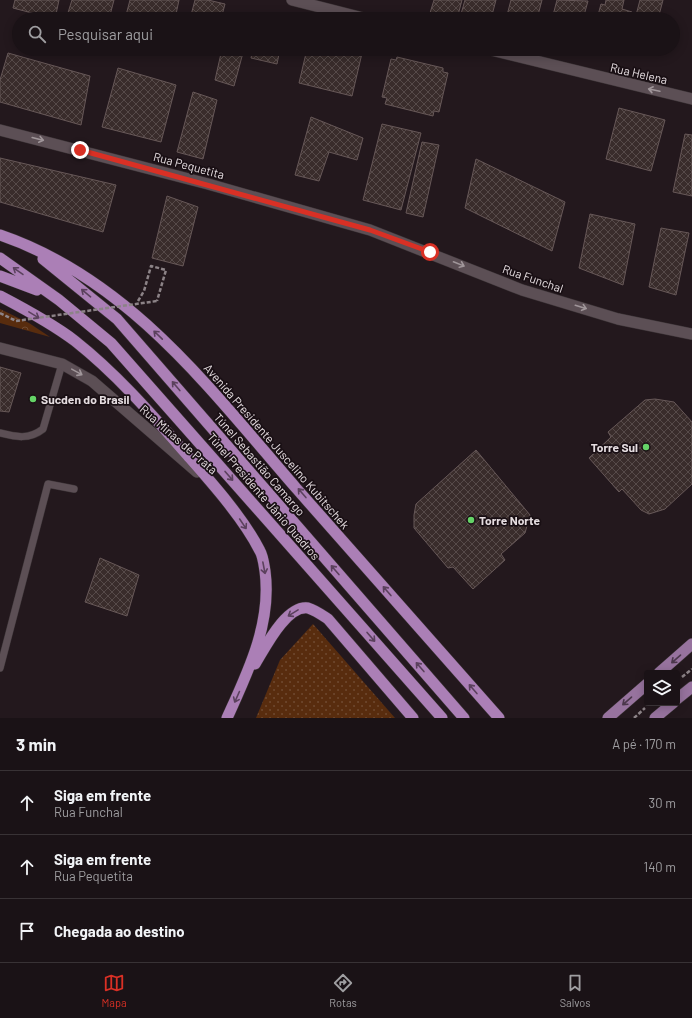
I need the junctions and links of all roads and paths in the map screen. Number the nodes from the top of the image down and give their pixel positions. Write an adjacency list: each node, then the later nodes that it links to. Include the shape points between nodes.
1 (292, 0): 2 (street)
2 (339, 12)
3 (516, 56): 4 (street, Rua Helena, one-way to 3)
4 (692, 99)
5 (0, 130): 6 (street, Rua Pequetita, one-way to 6, via 208,184)
6 (370, 230): 15 (street, Rua Funchal, one-way to 15, via 522,290 618,318)
7 (0, 235): 8 (highway, Avenida Presidente Juscelino Kubitschek)
8 (22, 242): 35 (highway, Túnel Sebastião Camargo, one-way to 8, via 117,319); 36 (highway, Avenida Presidente Juscelino Kubitschek, one-way to 8, via 215,392 165,342 108,291 63,263)
9 (0, 258): 13 (highway, Túnel Presidente Jânio Quadros, one-way to 9)
10 (0, 276): 13 (highway, Túnel Presidente Jânio Quadros)
11 (144, 291): 14 (path, bridge, via 151,266 166,270 157,301 16,321)
12 (0, 296): 19 (highway, one-way to 19, via 73,340 105,366)
13 (59, 300): 34 (highway, Túnel Presidente Jânio Quadros, one-way to 34, via 111,343)
14 (0, 313)
15 (692, 334)
16 (0, 348): 17 (street, Rua Minas de Prata)
17 (62, 364): 18 (lane, via 42,429 34,436 15,437); 19 (street, Rua Minas de Prata, one-way to 19, via 92,381)
18 (0, 434)
19 (215, 487): 25 (highway, one-way to 25, via 260,551 266,585 266,606 260,635)
20 (74, 489): 22 (lane, via 48,484)
21 (692, 644): 24 (main road, one-way to 24)
22 (0, 668)
23 (692, 669): 26 (path)
24 (662, 670)
25 (246, 676): 32 (highway, one-way to 32); 33 (highway, one-way to 25, via 328,619 309,608 302,608 287,616)
26 (680, 679)
27 (644, 687): 37 (main road, one-way to 37)
28 (692, 687): 29 (main road)
29 (680, 697)
30 (648, 706): 38 (path)
31 (669, 706): 39 (main road)
32 (227, 718)
33 (413, 718)
34 (442, 718)
35 (464, 718)
36 (499, 718)
37 (608, 718)
38 (634, 718)
39 (655, 718)

